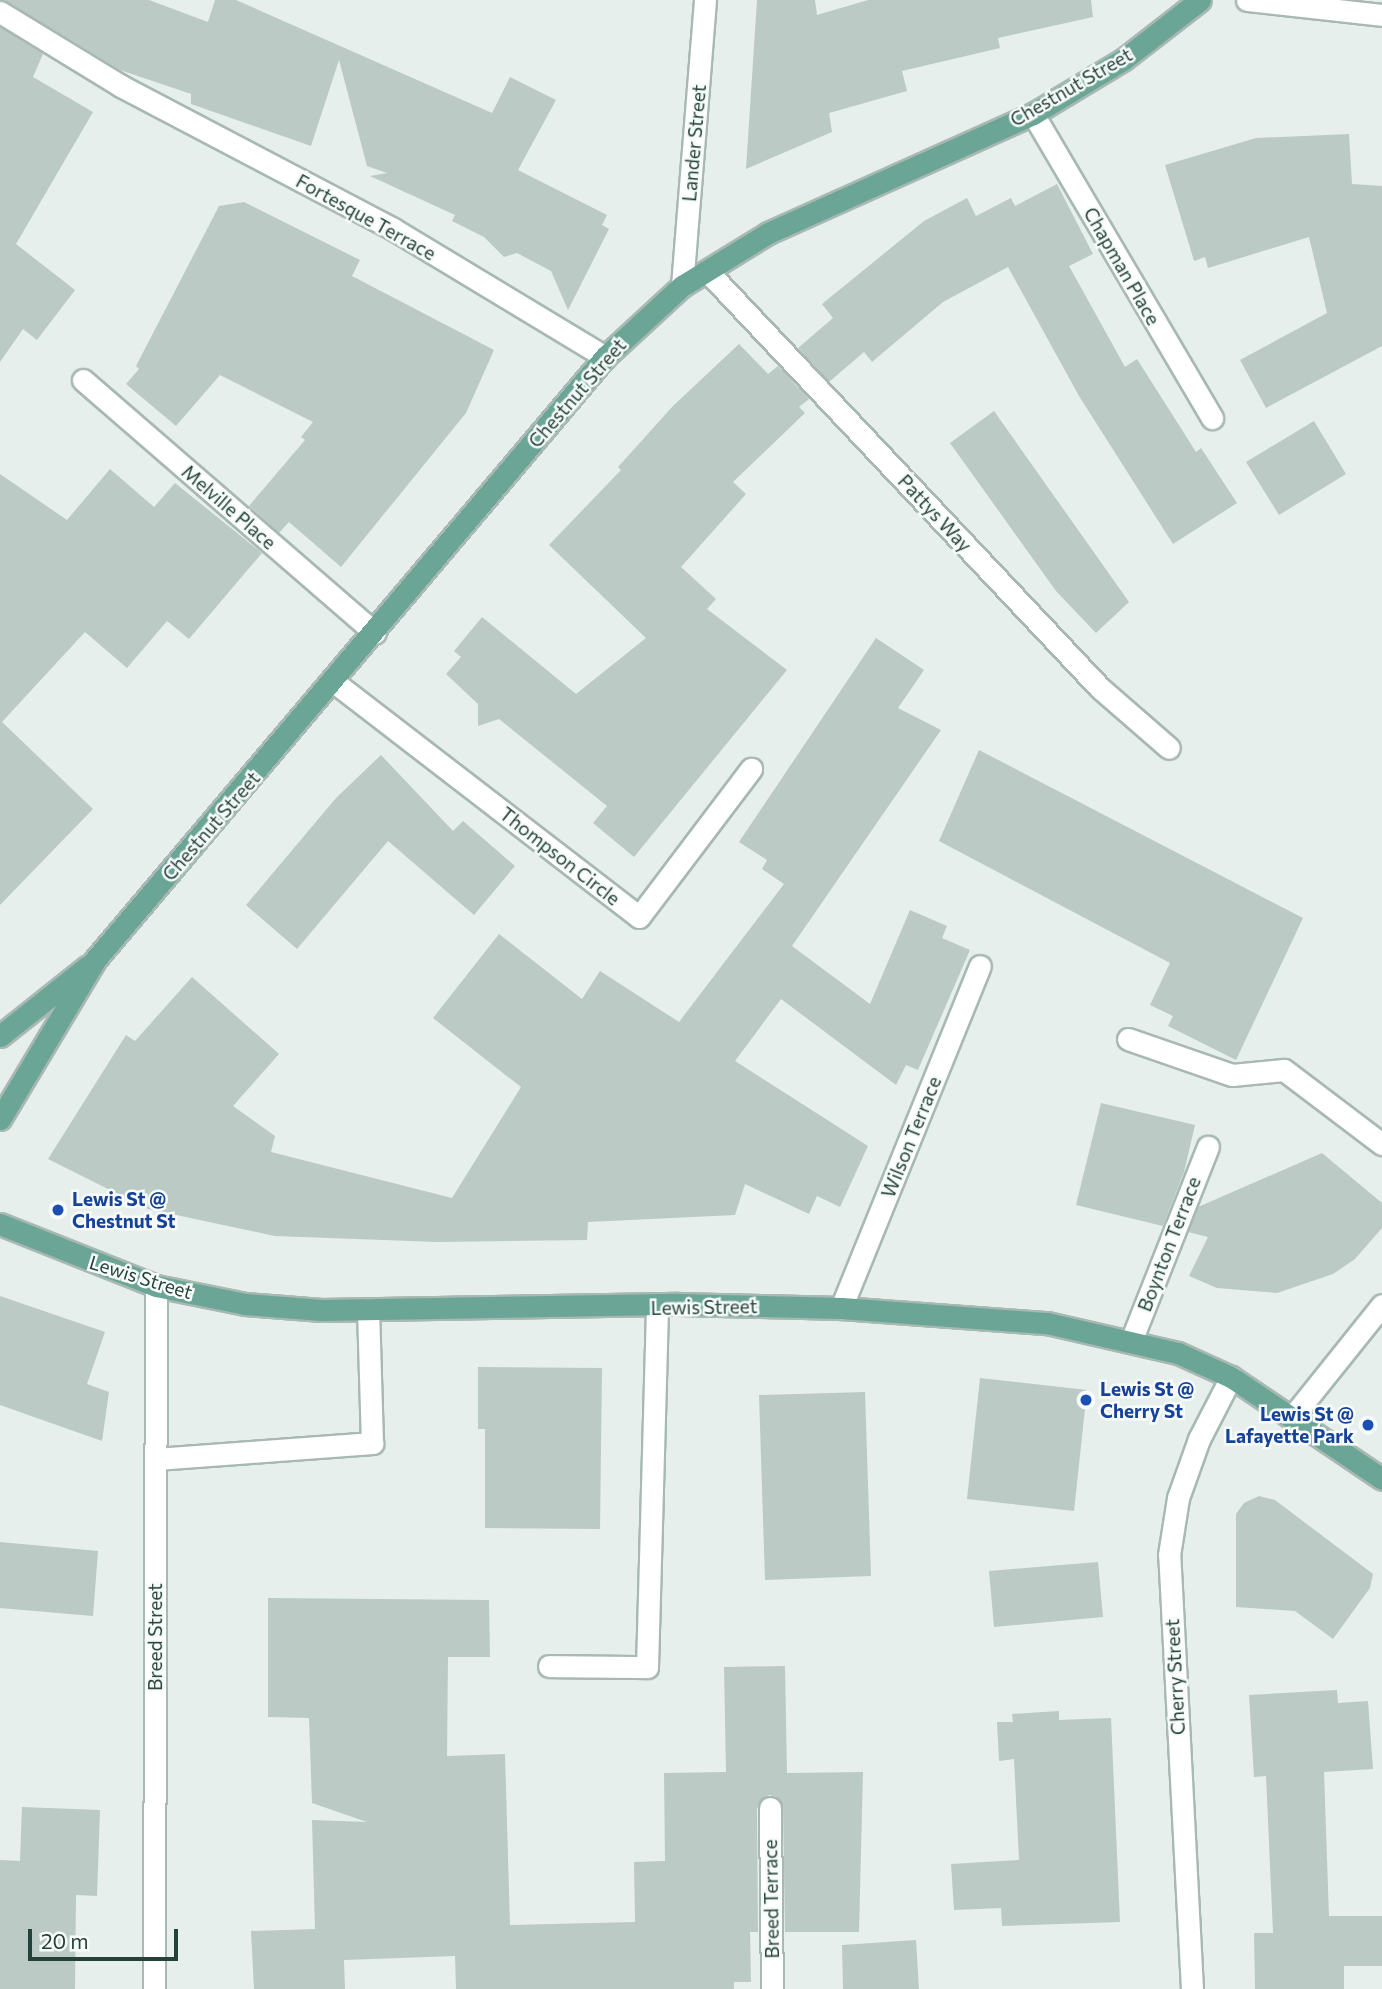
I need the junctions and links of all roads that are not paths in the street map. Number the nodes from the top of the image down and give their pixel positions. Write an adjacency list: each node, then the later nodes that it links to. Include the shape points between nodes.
1 (705, 0): 8 (street, Lander Street)
2 (1200, 0): 6 (main road, Chestnut Street, via 1124,59)
3 (1247, 0): 5 (street)
4 (0, 12): 9 (street, Fortesque Terrace, via 121,86 393,229)
5 (1382, 15)
6 (1033, 114): 7 (main road, Chestnut Street, via 768,233); 11 (street, Chapman Place)
7 (707, 271): 8 (main road, Chestnut Street); 14 (street, Pattys Way, via 1100,688)
8 (682, 286): 9 (main road, Chestnut Street)
9 (605, 357): 12 (main road, Chestnut Street)
10 (83, 380): 12 (street, Melville Place)
11 (1212, 418)
12 (375, 633): 13 (main road, Chestnut Street)
13 (334, 682): 15 (street, Thompson Circle, via 639,916); 16 (main road, Chestnut Street)
14 (1169, 748)
15 (751, 769)
16 (95, 960): 18 (main road, Chestnut Street); 20 (main road, Chestnut Street)
17 (980, 966): 27 (street, Wilson Terrace)
18 (0, 1036)
19 (1128, 1039): 21 (street, via 1232,1075 1284,1070)
20 (0, 1119)
21 (1382, 1144)
22 (1208, 1147): 29 (street, Boynton Terrace)
23 (0, 1224): 24 (main road, Lewis Street)
24 (156, 1286): 28 (main road, Lewis Street, via 244,1304); 32 (street, Breed Street)
25 (1382, 1306): 31 (street)
26 (656, 1307): 27 (main road, Lewis Street); 28 (main road, Lewis Street); 34 (street, via 647,1667)
27 (841, 1308): 29 (main road, Lewis Street, via 1047,1323)
28 (368, 1309): 32 (street, via 372,1443)
29 (1131, 1341): 30 (main road, Lewis Street, via 1178,1353)
30 (1231, 1377): 31 (main road, Lewis Street); 38 (street, Cherry Street, via 1199,1439 1182,1487 1169,1555)
31 (1293, 1416): 33 (main road, Lewis Street)
32 (156, 1459): 36 (street, Breed Street)
33 (1382, 1479)
34 (548, 1666)
35 (770, 1808): 37 (street, Breed Terrace)
36 (154, 1989)
37 (772, 1989)
38 (1192, 1989)

